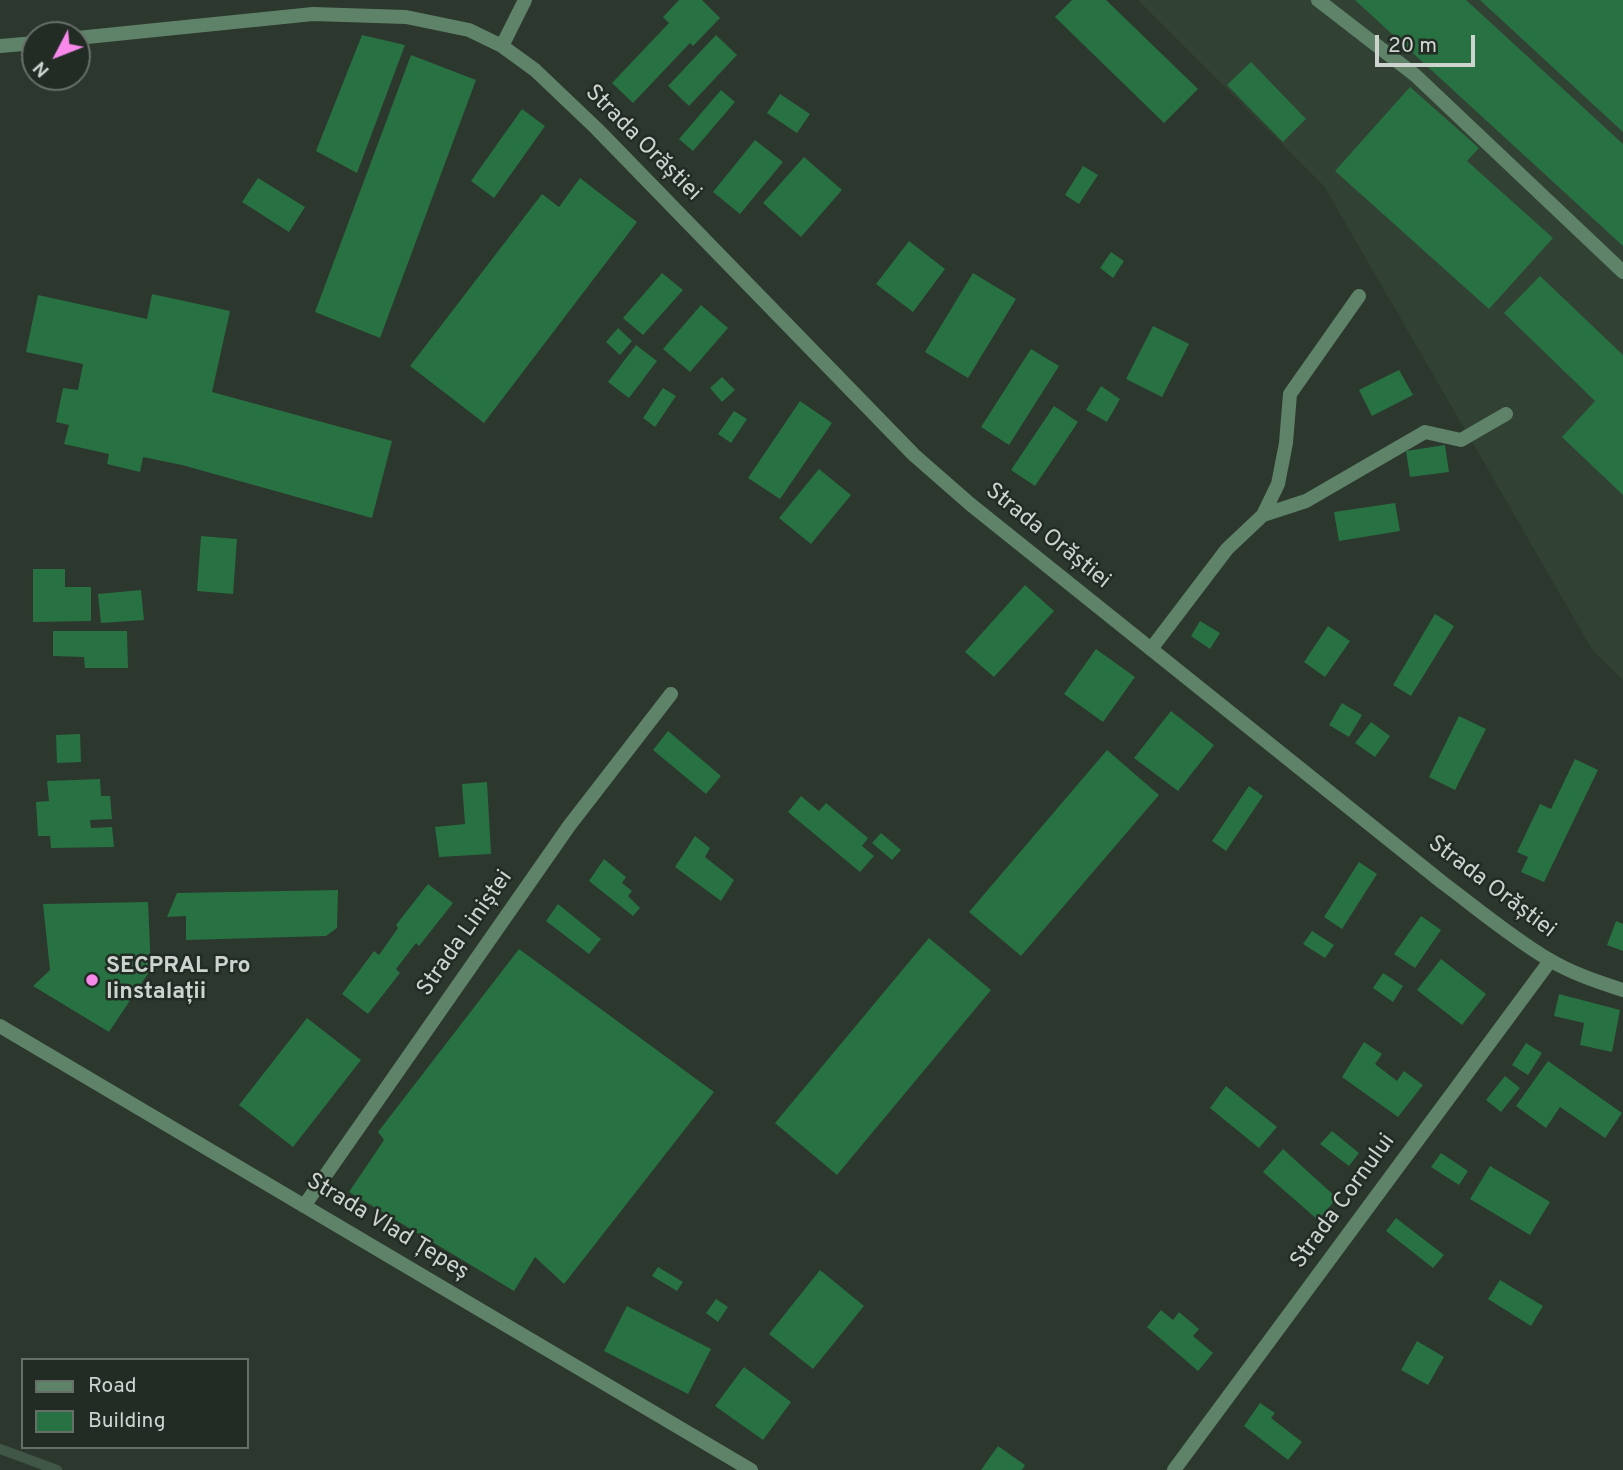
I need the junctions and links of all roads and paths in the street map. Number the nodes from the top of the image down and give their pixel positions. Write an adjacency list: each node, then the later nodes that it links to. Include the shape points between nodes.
1 (525, 0): 6 (street)
2 (1318, 0): 7 (street, via 1415,75)
3 (91, 37): 6 (street, Strada Orăștiei, via 313,14 406,17 469,30)
4 (21, 45): 5 (street)
5 (0, 47)
6 (502, 47): 11 (street, Strada Orăștiei, via 535,70 597,129 914,455)
7 (1623, 272)
8 (1359, 296): 10 (street, via 1290,394 1278,484)
9 (1506, 414): 10 (street, via 1461,440 1425,432 1306,501)
10 (1263, 515): 11 (street, via 1227,549)
11 (1151, 649): 13 (street, Strada Orăștiei, via 1443,883)
12 (671, 694): 16 (street, Strada Liniștei, via 569,827)
13 (1550, 961): 14 (street, Strada Orăștiei); 18 (street, Strada Cornului)
14 (1623, 990)
15 (0, 1026): 16 (street, Strada Vlad Țepeș)
16 (304, 1206): 17 (street, Strada Vlad Țepeș)
17 (751, 1470)
18 (1174, 1470)

